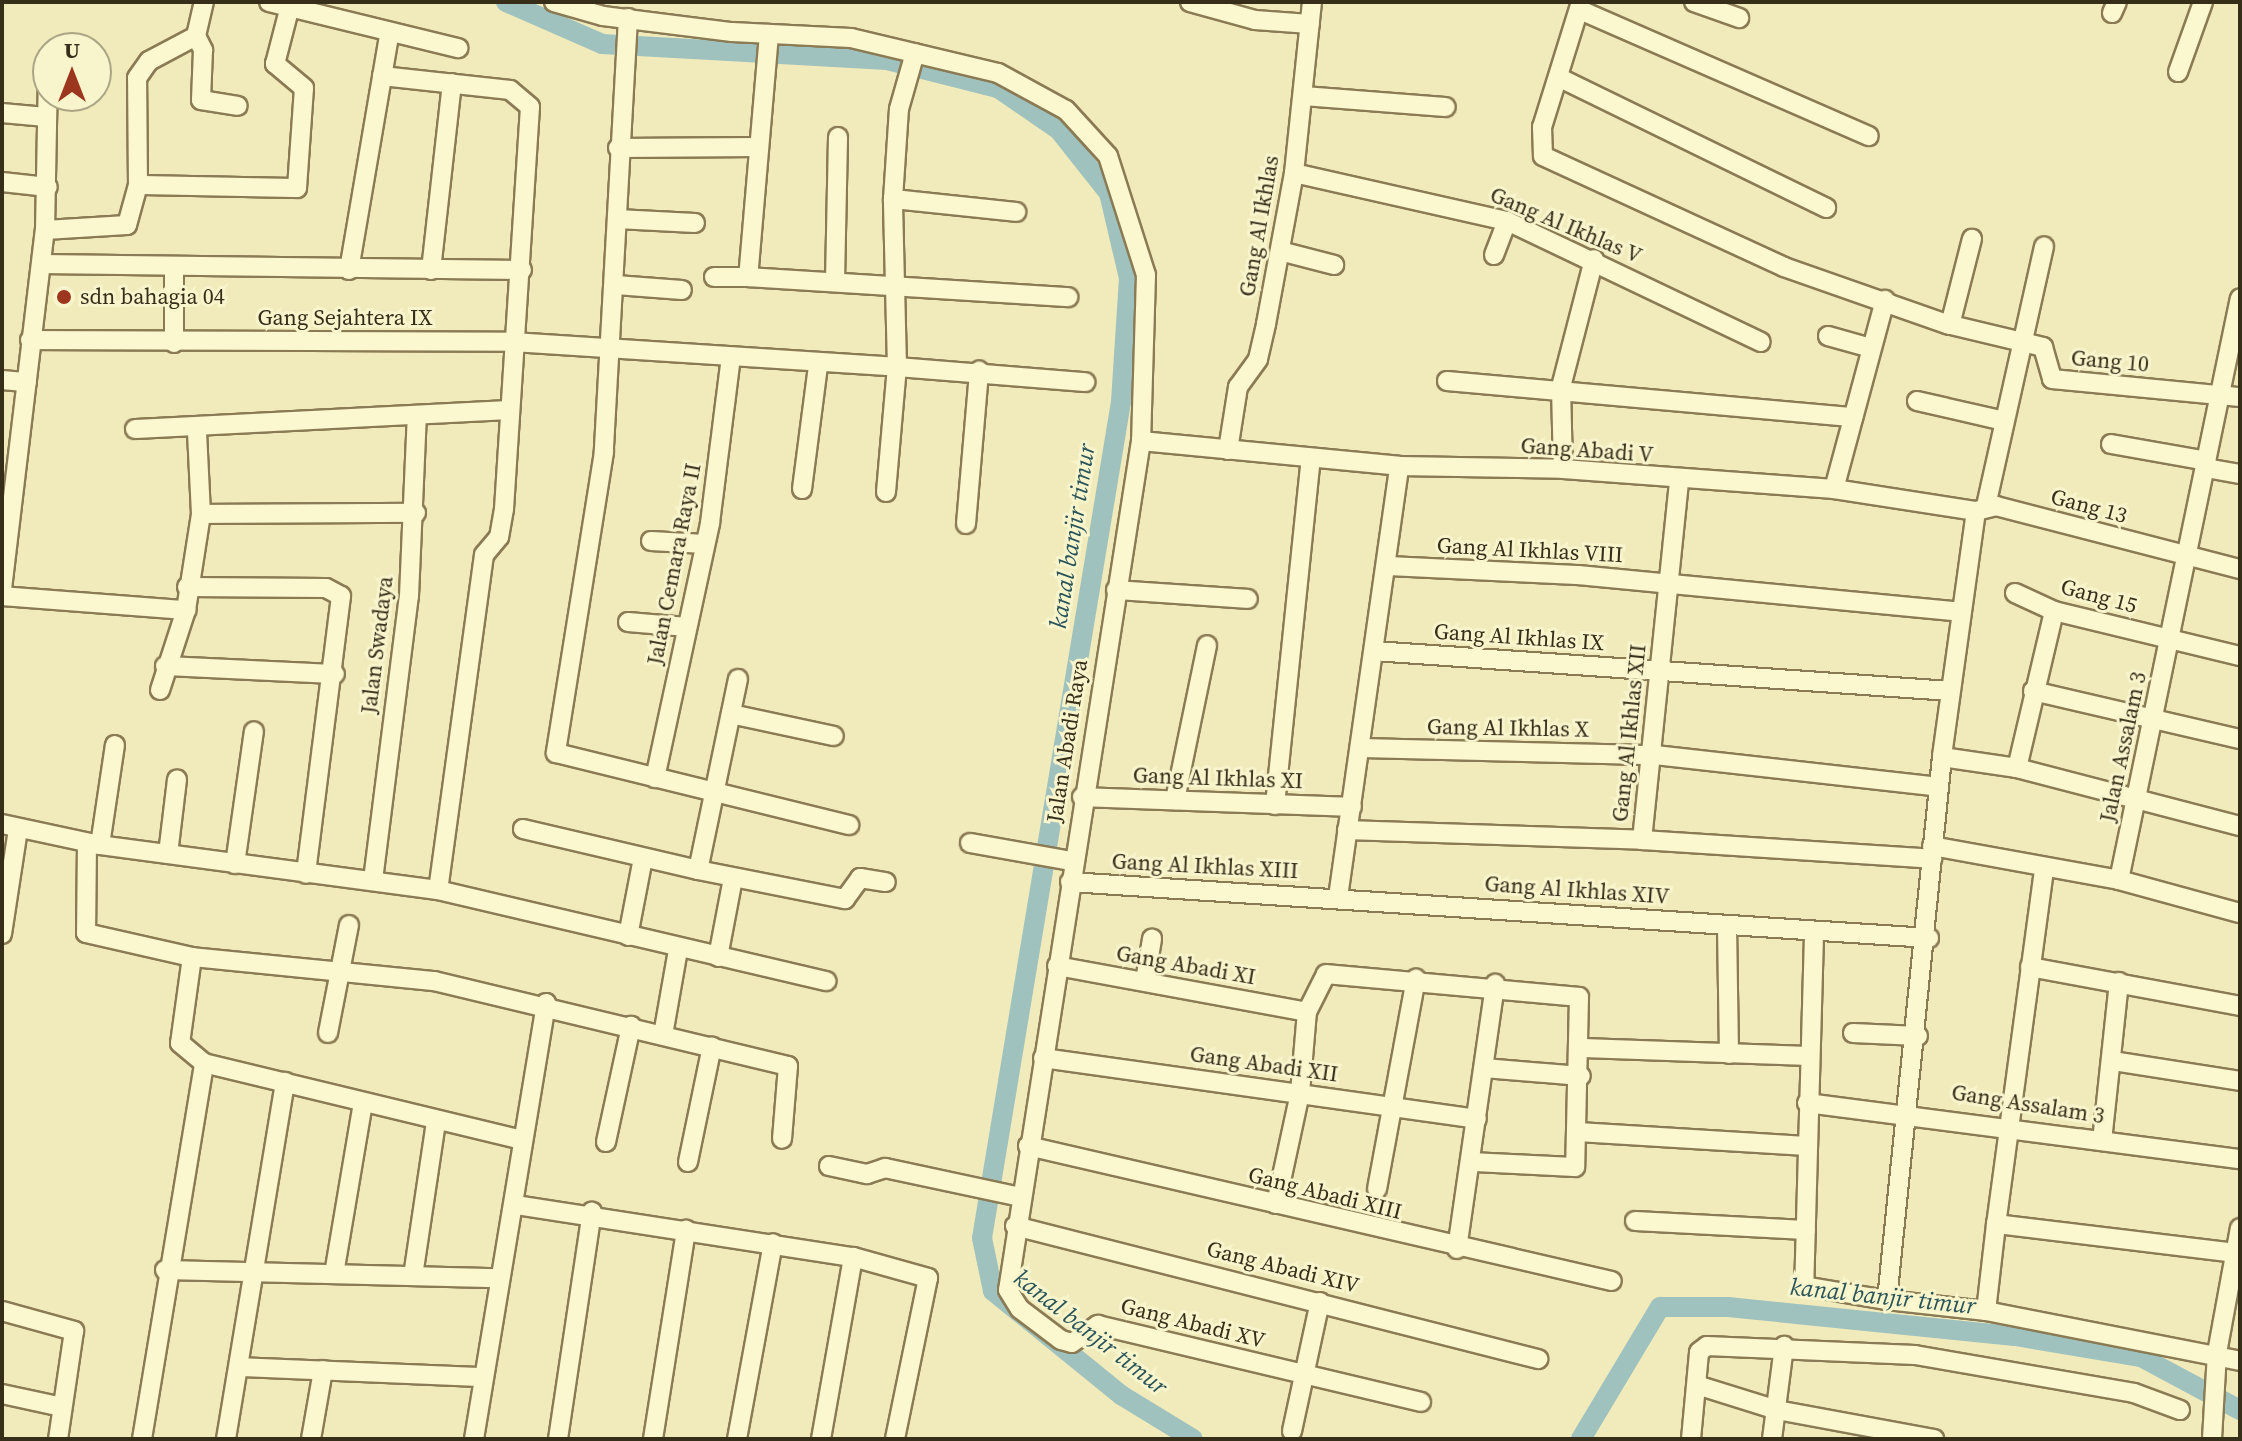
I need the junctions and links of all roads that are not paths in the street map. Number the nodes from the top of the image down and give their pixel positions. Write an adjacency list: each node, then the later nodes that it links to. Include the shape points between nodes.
1 (204, 2): 14 (street)
2 (269, 2): 9 (street)
3 (554, 2): 10 (street, Jalan Abadi Raya)
4 (1190, 2): 12 (street, via 1255,20)
5 (1312, 2): 12 (street, Gang Al Ikhlas)
6 (1694, 2): 11 (street)
7 (2203, 2): 18 (street)
8 (1581, 6): 20 (street); 28 (street)
9 (289, 10): 13 (street); 34 (street, via 275,64 304,85 297,188)
10 (628, 18): 16 (street, Jalan Abadi Raya); 31 (street)
11 (1739, 18)
12 (1310, 24): 22 (street, Gang Al Ikhlas)
13 (389, 35): 15 (street); 19 (street)
14 (196, 36): 23 (street, via 203,50 201,100); 34 (street, via 149,61 137,78)
15 (458, 48)
16 (766, 51): 17 (street, Jalan Abadi Raya, via 851,38); 30 (street)
17 (914, 58): 36 (street, via 904,91); 89 (street, Jalan Abadi Raya, via 998,73 1066,110 1108,156 1146,275)
18 (2178, 72)
19 (382, 76): 21 (street); 51 (street)
20 (1562, 79): 37 (street); 61 (street, Gang 10, via 1542,127 1543,156 1784,267)
21 (452, 83): 52 (street); 53 (street, via 510,90 530,107)
22 (1303, 96): 24 (street); 32 (street, Gang Al Ikhlas)
23 (238, 106)
24 (1446, 107)
25 (46, 112): 27 (street)
26 (2, 113): 27 (street)
27 (46, 117): 35 (street)
28 (1869, 136)
29 (838, 137): 56 (street)
30 (758, 147): 31 (street); 55 (street)
31 (618, 148): 39 (street)
32 (1294, 173): 40 (street, Gang Al Ikhlas V, via 1412,194); 45 (street, Gang Al Ikhlas)
33 (2, 182): 35 (street)
34 (138, 185): 42 (street, via 127,225)
35 (48, 187): 42 (street)
36 (893, 199): 38 (street); 57 (street)
37 (1826, 208)
38 (1016, 212)
39 (617, 219): 41 (street); 58 (street)
40 (1507, 221): 46 (street); 47 (street, Gang Al Ikhlas V)
41 (695, 223)
42 (45, 230): 48 (street)
43 (1972, 239): 63 (street)
44 (2044, 246): 68 (street)
45 (1280, 251): 49 (street); 91 (street, Gang Al Ikhlas, via 1258,359 1238,387)
46 (1494, 255)
47 (1594, 259): 67 (street, Gang Al Ikhlas V); 80 (street)
48 (41, 264): 50 (street); 65 (street)
49 (1334, 265)
50 (174, 267): 51 (street); 69 (street)
51 (349, 270): 52 (street)
52 (431, 270): 53 (street)
53 (522, 270): 66 (street)
54 (714, 277): 55 (street)
55 (748, 277): 56 (street)
56 (835, 281): 57 (street)
57 (889, 282): 60 (street); 74 (street)
58 (616, 285): 59 (street); 71 (street)
59 (682, 290)
60 (1068, 297)
61 (1885, 300): 63 (street, Gang 10); 70 (street)
62 (2239, 303): 81 (street, Jalan Assalam 3)
63 (1950, 325): 68 (street, Gang 10)
64 (1828, 336): 70 (street)
65 (30, 340): 69 (street, Gang Sejahtera IX); 78 (street)
66 (514, 342): 69 (street, Gang Sejahtera IX); 71 (street, Gang Sejahtera IX); 83 (street)
67 (1761, 342)
68 (2022, 342): 81 (street, Gang 10, via 2046,350 2052,379); 86 (street)
69 (174, 343)
70 (1871, 348): 85 (street)
71 (612, 349): 72 (street, Gang Sejahtera IX); 143 (street, via 604,452 555,748 560,756)
72 (731, 357): 73 (street, Gang Sejahtera IX); 106 (street, Jalan Cemara Raya II)
73 (818, 365): 74 (street, Gang Sejahtera IX); 98 (street)
74 (897, 367): 75 (street, Gang Sejahtera IX); 100 (street)
75 (979, 371): 79 (street, Gang Sejahtera IX); 104 (street)
76 (2, 380): 78 (street)
77 (1447, 381): 80 (street)
78 (27, 382): 112 (street)
79 (1085, 382)
80 (1561, 387): 85 (street); 95 (street)
81 (2230, 396): 93 (street, Jalan Assalam 3)
82 (1917, 401): 86 (street)
83 (510, 410): 84 (street); 173 (street, via 504,509 499,537 484,555)
84 (417, 415): 88 (street); 102 (street, Jalan Swadaya)
85 (1853, 417): 99 (street)
86 (2004, 421): 101 (street)
87 (135, 429): 88 (street)
88 (197, 431): 103 (street)
89 (1141, 441): 91 (street, Gang Abadi V); 113 (street, Jalan Abadi Raya)
90 (2111, 444): 93 (street)
91 (1228, 450): 92 (street, Gang Abadi V)
92 (1311, 458): 94 (street, Gang Abadi V); 150 (street)
93 (2207, 464): 96 (street); 107 (street, Jalan Assalam 3)
94 (1399, 466): 95 (street, Gang Abadi V); 108 (street)
95 (1563, 469): 97 (street, Gang Abadi V)
96 (2240, 474)
97 (1679, 481): 99 (street, Gang Abadi V); 110 (street, Gang Al Ikhlas XII)
98 (802, 489)
99 (1834, 489): 101 (street, Gang Abadi V)
100 (886, 492)
101 (1981, 509): 107 (street, Gang 13); 119 (street)
102 (416, 513): 103 (street); 169 (street, Jalan Swadaya)
103 (201, 514): 111 (street)
104 (966, 524)
105 (651, 541): 106 (street)
106 (705, 544): 121 (street, Jalan Cemara Raya II)
107 (2191, 557): 109 (street, Gang 13); 122 (street, Jalan Assalam 3)
108 (1387, 566): 110 (street, Gang Al Ikhlas VIII); 124 (street)
109 (2240, 569)
110 (1670, 583): 119 (street, Gang Al Ikhlas VIII); 127 (street, Gang Al Ikhlas XII)
111 (187, 587): 117 (street); 128 (street, via 335,590 342,603)
112 (2, 589)
113 (1116, 590): 116 (street); 147 (street, Jalan Abadi Raya)
114 (2015, 593): 118 (street, Gang 15)
115 (2, 596): 117 (street)
116 (1248, 599)
117 (186, 610): 126 (street)
118 (2054, 611): 122 (street, Gang 15); 132 (street)
119 (1960, 612): 131 (street)
120 (628, 622): 121 (street)
121 (687, 627): 143 (street, Jalan Cemara Raya II)
122 (2172, 640): 125 (street, Gang 15); 134 (street, Jalan Assalam 3)
123 (1207, 645): 148 (street)
124 (1374, 651): 127 (street, Gang Al Ikhlas IX); 139 (street)
125 (2240, 656)
126 (165, 666): 128 (street); 130 (street)
127 (1660, 670): 131 (street, Gang Al Ikhlas IX); 140 (street, Gang Al Ikhlas XII)
128 (335, 674): 167 (street)
129 (738, 679): 133 (street)
130 (160, 690)
131 (1950, 691): 141 (street)
132 (2033, 691): 134 (street); 142 (street)
133 (731, 714): 136 (street); 146 (street)
134 (2152, 715): 137 (street); 149 (street, Jalan Assalam 3)
135 (254, 731): 164 (street)
136 (834, 736)
137 (2240, 739)
138 (115, 745): 159 (street)
139 (1361, 748): 140 (street, Gang Al Ikhlas X); 151 (street)
140 (1655, 755): 145 (street, Gang Al Ikhlas X); 157 (street, Gang Al Ikhlas XII)
141 (1942, 757): 142 (street); 145 (street)
142 (2017, 768): 149 (street)
143 (655, 778): 146 (street)
144 (177, 780): 161 (street)
145 (1939, 787): 160 (street)
146 (713, 793): 152 (street); 165 (street)
147 (1082, 797): 148 (street, Gang Al Ikhlas XI); 163 (street, Jalan Abadi Raya)
148 (1175, 800): 150 (street, Gang Al Ikhlas XI)
149 (2136, 800): 153 (street); 170 (street, Jalan Assalam 3)
150 (1275, 805): 151 (street, Gang Al Ikhlas XI)
151 (1352, 807): 156 (street)
152 (849, 825)
153 (2240, 826)
154 (10, 827): 159 (street); 178 (street)
155 (523, 829): 162 (street)
156 (1347, 830): 157 (street, Gang Al Ikhlas XII); 174 (street)
157 (1642, 840): 160 (street)
158 (970, 843): 163 (street)
159 (93, 844): 161 (street); 184 (street, via 86,933)
160 (1932, 852): 166 (street); 181 (street)
161 (168, 854): 164 (street)
162 (643, 858): 165 (street); 180 (street)
163 (1062, 860): 172 (street, Jalan Abadi Raya)
164 (235, 864): 167 (street)
165 (698, 870): 168 (street)
166 (2044, 870): 170 (street); 187 (street)
167 (306, 874): 169 (street)
168 (733, 878): 171 (street, via 845,899 860,878); 185 (street)
169 (373, 880): 173 (street)
170 (2119, 880): 175 (street)
171 (886, 882)
172 (1070, 882): 174 (street, Gang Al Ikhlas XIII); 186 (street, Jalan Abadi Raya)
173 (438, 890): 180 (street)
174 (1338, 897): 177 (street, Gang Al Ikhlas XIV)
175 (2240, 913)
176 (349, 925): 188 (street)
177 (1727, 926): 179 (street, Gang Al Ikhlas XIV); 204 (street)
178 (2, 934)
179 (1814, 935): 181 (street, Gang Al Ikhlas XIV); 205 (street)
180 (628, 936): 183 (street)
181 (1929, 938): 201 (street)
182 (1152, 939): 191 (street)
183 (678, 950): 185 (street); 200 (street)
184 (192, 957): 188 (street); 208 (street, via 180,1043)
185 (718, 957): 190 (street)
186 (1057, 966): 191 (street, Gang Abadi XI); 206 (street, Jalan Abadi Raya)
187 (2030, 967): 192 (street); 220 (street)
188 (343, 976): 194 (street, via 434,981); 198 (street)
189 (1416, 979): 193 (street); 196 (street, via 1326,974); 216 (street)
190 (826, 981)
191 (1145, 981): 196 (street, Gang Abadi XI)
192 (2119, 982): 195 (street); 207 (street)
193 (1495, 984): 203 (street, via 1579,997); 209 (street)
194 (546, 1003): 197 (street); 223 (street)
195 (2240, 1006)
196 (1307, 1012): 213 (street)
197 (631, 1026): 200 (street); 225 (street)
198 (328, 1033)
199 (1853, 1033): 201 (street)
200 (663, 1035): 202 (street)
201 (1918, 1036): 217 (street)
202 (712, 1046): 222 (street, via 788,1066); 229 (street)
203 (1583, 1048): 204 (street); 210 (street)
204 (1729, 1054): 205 (street)
205 (1809, 1056): 215 (street)
206 (1043, 1058): 213 (street, Gang Abadi XII); 226 (street, Jalan Abadi Raya)
207 (2113, 1061): 211 (street); 224 (street)
208 (204, 1063): 212 (street); 248 (street)
209 (1484, 1068): 210 (street); 218 (street)
210 (1581, 1076): 221 (street)
211 (2240, 1081)
212 (285, 1082): 214 (street); 249 (street)
213 (1300, 1093): 216 (street, Gang Abadi XII); 234 (street)
214 (363, 1103): 219 (street); 250 (street)
215 (1807, 1103): 217 (street, Gang Assalam 3); 227 (street)
216 (1395, 1107): 218 (street, Gang Abadi XII); 232 (street)
217 (1909, 1111): 220 (street, Gang Assalam 3); 254 (street)
218 (1477, 1119): 230 (street)
219 (436, 1123): 223 (street); 251 (street)
220 (2013, 1125): 224 (street, Gang Assalam 3); 238 (street)
221 (1578, 1132): 227 (street); 230 (street, via 1579,1162 1571,1170)
222 (782, 1139)
223 (523, 1140): 235 (street)
224 (2102, 1141): 228 (street, Gang Assalam 3)
225 (606, 1142)
226 (1028, 1146): 233 (street, Jalan Abadi Raya); 234 (street, Gang Abadi XIII)
227 (1807, 1146): 242 (street)
228 (2240, 1159)
229 (688, 1162)
230 (1474, 1162): 244 (street)
231 (829, 1166): 233 (street, via 867,1174 885,1168)
232 (1377, 1189)
233 (1013, 1195): 239 (street, Jalan Abadi Raya)
234 (1276, 1204): 244 (street, Gang Abadi XIII)
235 (516, 1205): 236 (street); 252 (street)
236 (592, 1212): 241 (street); 278 (street)
237 (1635, 1221): 242 (street)
238 (1996, 1224): 245 (street); 257 (street)
239 (1015, 1226): 247 (street, Jalan Abadi Raya); 255 (street, Gang Abadi XIV)
240 (2240, 1228): 245 (street)
241 (686, 1230): 243 (street); 279 (street)
242 (1806, 1230): 254 (street, via 1806,1290)
243 (773, 1243): 246 (street); 280 (street)
244 (1457, 1249): 253 (street, Gang Abadi XIII)
245 (2235, 1253): 259 (street)
246 (853, 1257): 281 (street); 282 (street, via 928,1278)
247 (1009, 1259): 265 (street, Gang Abadi XV, via 1008,1290 1020,1309 1061,1340 1072,1343 1098,1325)
248 (165, 1270): 249 (street); 274 (street)
249 (253, 1272): 250 (street); 262 (street)
250 (334, 1274): 251 (street)
251 (413, 1276): 252 (street)
252 (499, 1278): 264 (street)
253 (1612, 1281)
254 (1887, 1300): 257 (street)
255 (1320, 1302): 260 (street, Gang Abadi XIV); 265 (street)
256 (2, 1311): 269 (street, via 74,1331)
257 (1986, 1311): 259 (street)
258 (1784, 1346): 266 (street, via 1703,1346); 270 (street); 271 (street, via 1915,1355 2134,1393)
259 (2217, 1353): 261 (street); 286 (street)
260 (1538, 1359)
261 (2240, 1361)
262 (239, 1367): 263 (street); 275 (street)
263 (323, 1370): 264 (street); 276 (street)
264 (482, 1377): 277 (street)
265 (1307, 1377): 268 (street, Gang Abadi XV); 272 (street)
266 (1700, 1386): 270 (street); 283 (street)
267 (2, 1394): 269 (street)
268 (1421, 1402)
269 (62, 1407): 273 (street)
270 (1777, 1410): 284 (street); 285 (street)
271 (2180, 1410)
272 (1292, 1431)
273 (58, 1439)
274 (142, 1439)
275 (226, 1439)
276 (311, 1439)
277 (474, 1439)
278 (558, 1439)
279 (653, 1439)
280 (737, 1439)
281 (821, 1439)
282 (895, 1439)
283 (1691, 1439)
284 (1772, 1439)
285 (1934, 1439)
286 (2212, 1439)

